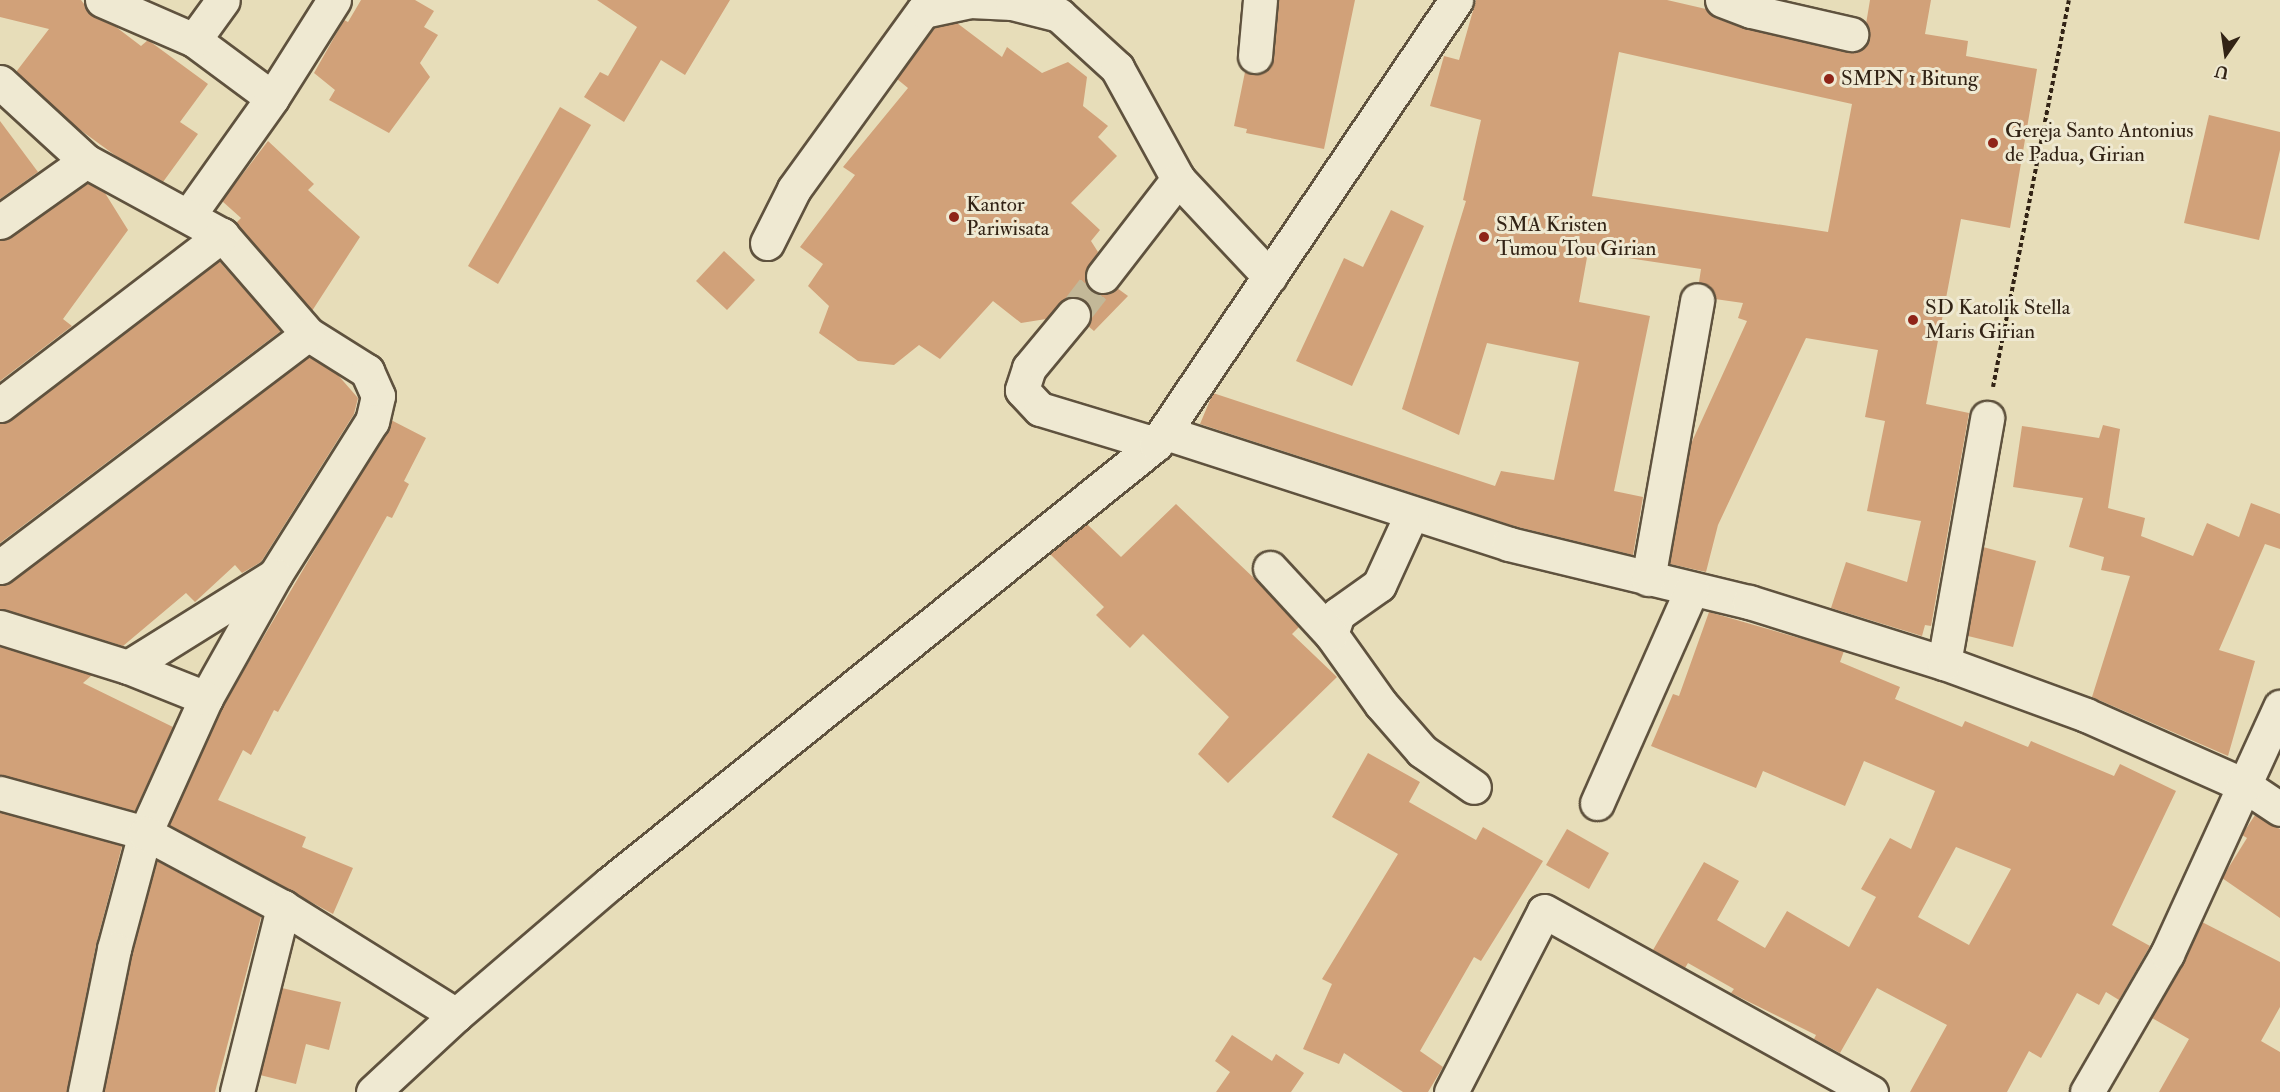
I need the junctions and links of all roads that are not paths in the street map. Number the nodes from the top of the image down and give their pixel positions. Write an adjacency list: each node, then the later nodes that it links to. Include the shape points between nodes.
1 (102, 0): 9 (street)
2 (223, 0): 9 (street)
3 (334, 0): 12 (street)
4 (1260, 0): 10 (street)
5 (1456, 0): 20 (street)
6 (1722, 0): 8 (street, via 1751,11)
7 (1013, 2): 14 (street, via 1059,15 1117,68); 18 (street, via 970,1 923,12 794,189)
8 (1851, 34)
9 (194, 40): 12 (street)
10 (1255, 56)
11 (0, 82): 13 (street)
12 (272, 98): 15 (street)
13 (86, 161): 15 (street); 16 (street)
14 (1178, 179): 19 (street); 20 (street)
15 (189, 215): 17 (street)
16 (0, 222)
17 (222, 235): 23 (street); 24 (street)
18 (767, 243)
19 (1103, 276)
20 (1270, 277): 26 (street)
21 (1697, 300): 31 (street)
22 (1073, 315): 26 (street, via 1029,369 1022,390 1040,409)
23 (308, 334): 28 (street); 30 (street, via 367,371 378,396 372,421)
24 (0, 405)
25 (1987, 417): 35 (street)
26 (1161, 439): 27 (street); 46 (street, via 609,884)
27 (1412, 513): 31 (street, via 1509,544); 34 (street, via 1379,585 1338,614)
28 (0, 567)
29 (1270, 568): 34 (street)
30 (275, 576): 36 (street); 37 (street)
31 (1648, 579): 32 (street)
32 (1692, 589): 35 (street, via 1749,602); 42 (street)
33 (0, 627): 36 (street)
34 (1331, 634): 40 (street, via 1381,705 1422,751)
35 (1944, 663): 39 (street, via 2085,715)
36 (128, 667): 37 (street)
37 (206, 698): 44 (street)
38 (2280, 707): 39 (street)
39 (2244, 785): 43 (street); 52 (street, via 2167,954)
40 (1474, 788)
41 (0, 793): 44 (street)
42 (1597, 803)
43 (2280, 809)
44 (145, 832): 45 (street); 47 (street, via 114,949)
45 (283, 907): 46 (street); 48 (street)
46 (456, 1015): 49 (street)
47 (85, 1092)
48 (237, 1092)
49 (373, 1092)
50 (1451, 1092): 51 (street, via 1544,910)
51 (1871, 1092)
52 (2087, 1092)

